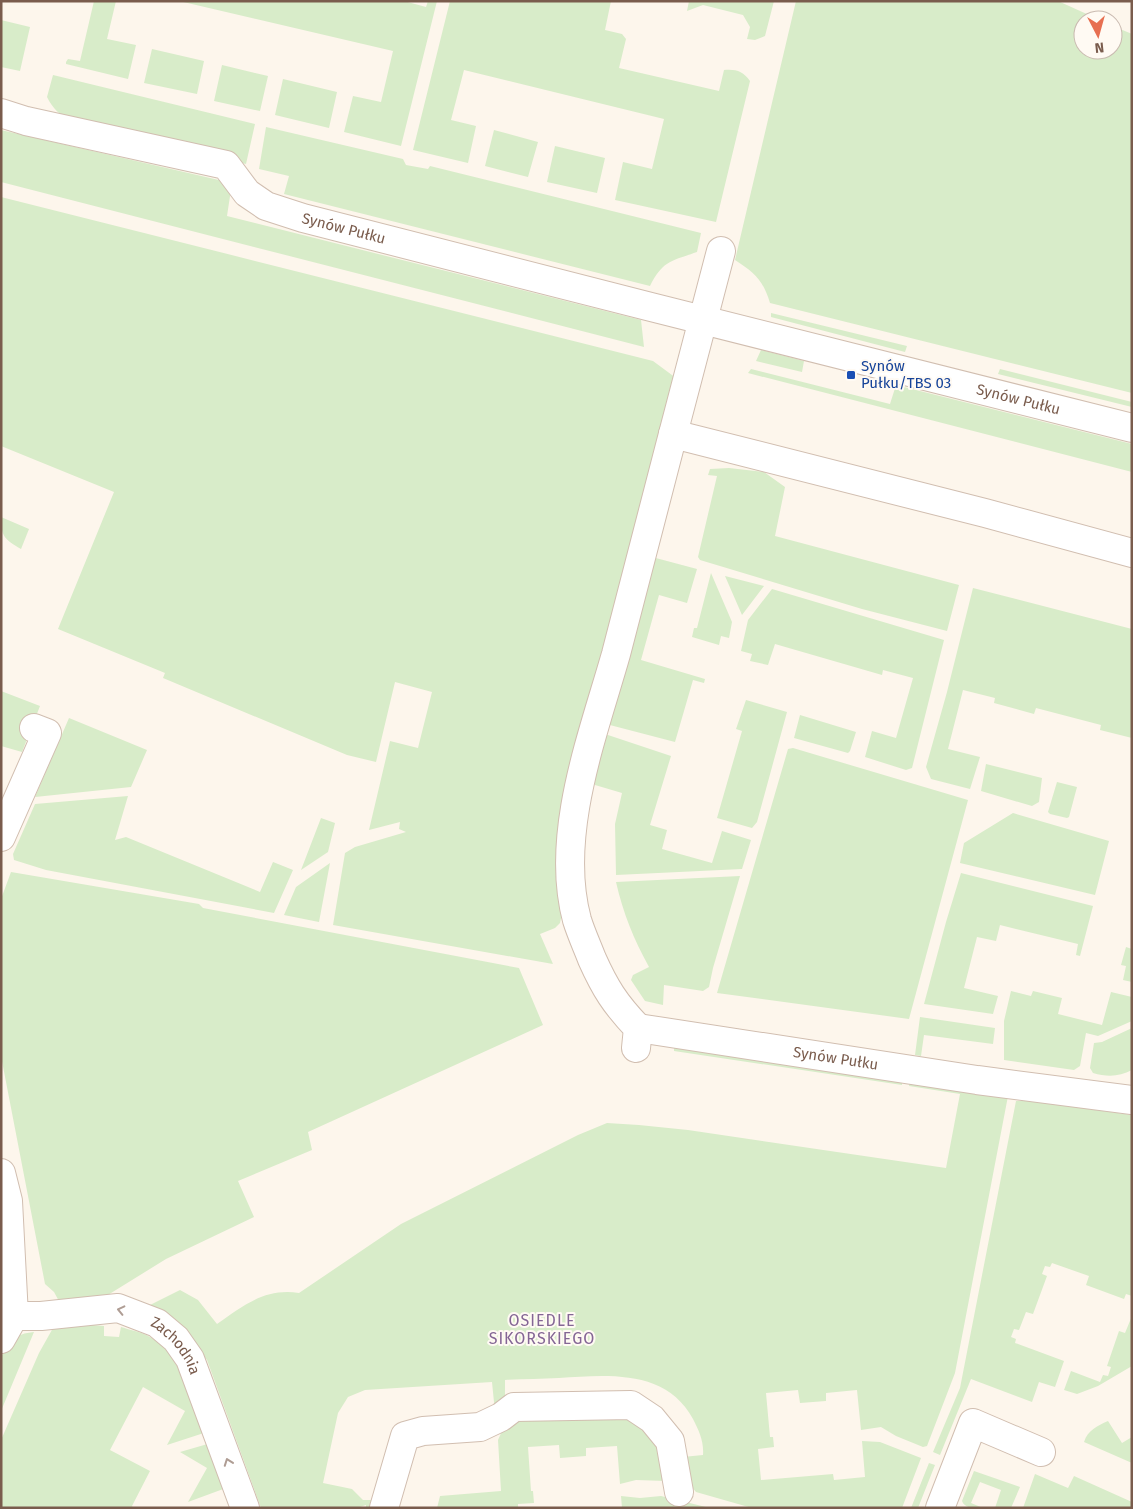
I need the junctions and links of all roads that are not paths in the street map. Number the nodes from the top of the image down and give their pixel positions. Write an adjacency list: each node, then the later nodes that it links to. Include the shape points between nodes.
1 (1, 114): 3 (street, Synów Pułku, via 226,165 247,193 266,206 302,218)
2 (721, 251): 3 (street)
3 (702, 320): 4 (street, Synów Pułku); 5 (street)
4 (1132, 428)
5 (673, 434): 6 (street); 9 (street, Synów Pułku, via 580,780 572,840 570,866 577,919 602,980 618,1007 643,1035)
6 (1132, 553)
7 (34, 728): 8 (street, via 47,733)
8 (1, 837)
9 (1132, 1100)
10 (1, 1173): 11 (street, via 8,1200)
11 (8, 1328): 14 (street, Zachodnia, one-way to 11, via 190,1359 176,1339 157,1323 118,1308 41,1316)
12 (1041, 1452): 16 (street, via 973,1423)
13 (679, 1492): 15 (street, via 670,1441 652,1419 631,1404 514,1407 502,1417 480,1427 423,1431 405,1436)
14 (245, 1508)
15 (384, 1508)
16 (940, 1508)

